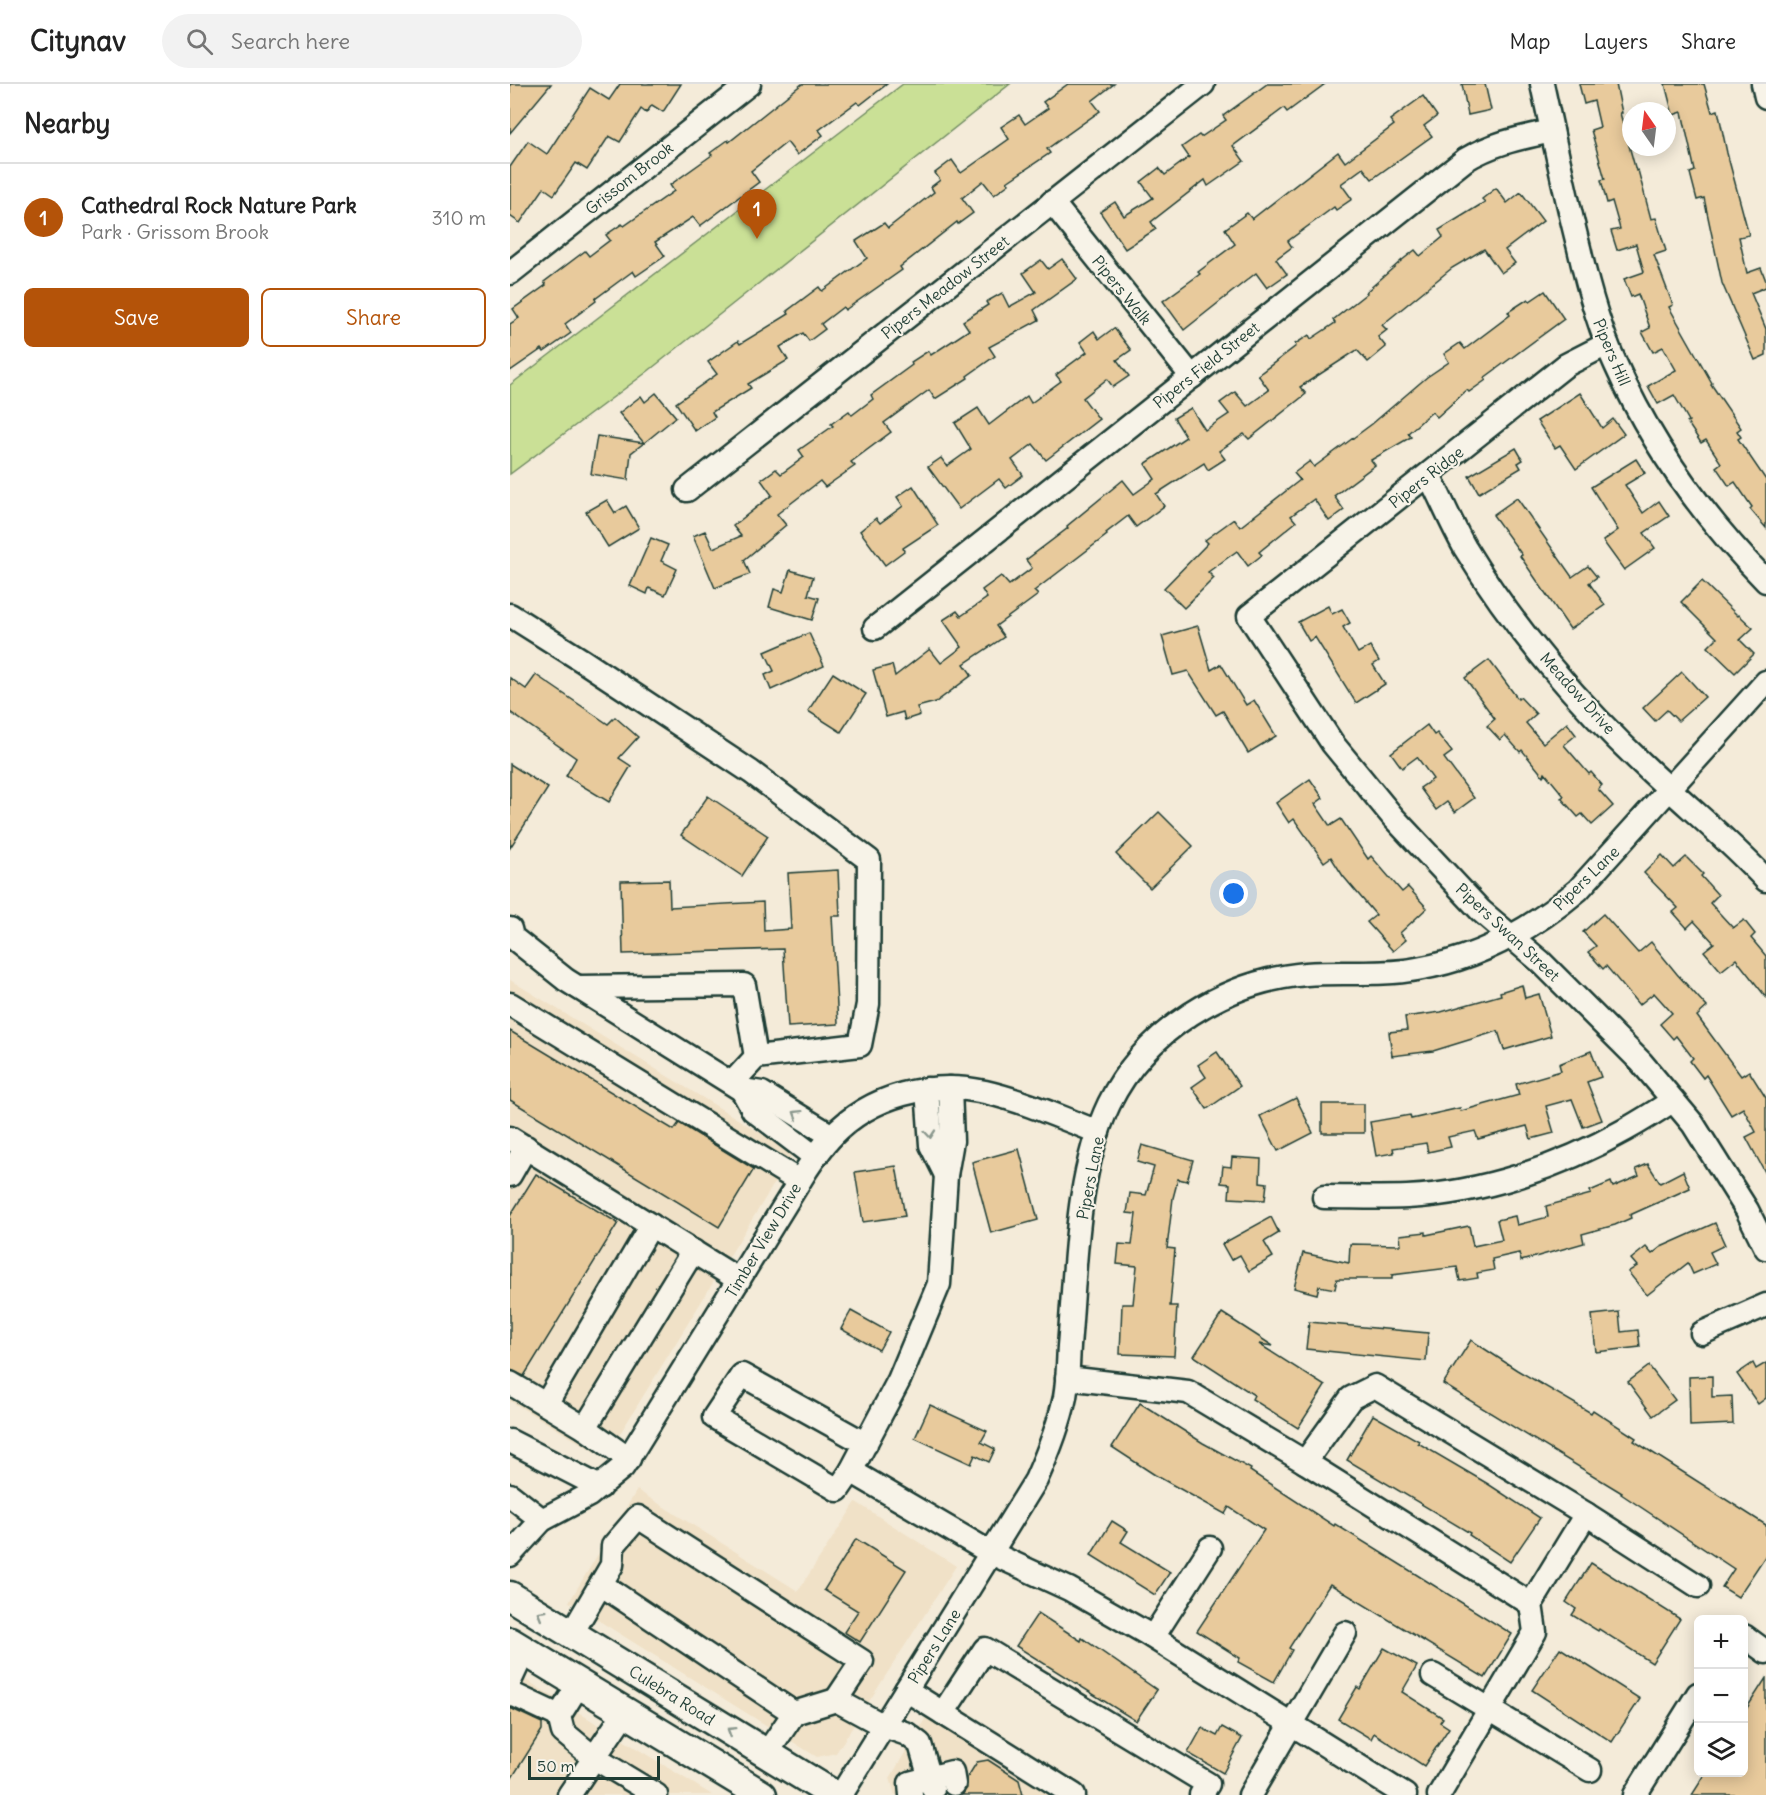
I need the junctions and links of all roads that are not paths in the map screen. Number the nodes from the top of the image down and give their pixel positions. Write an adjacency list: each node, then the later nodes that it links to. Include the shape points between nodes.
1 (749, 84): 8 (street, Grissom Brook)
2 (1203, 84): 7 (street, Pipers Meadow Street)
3 (1542, 84): 6 (street, Pipers Hill)
4 (1763, 84): 5 (street)
5 (1766, 97)
6 (1552, 131): 9 (street, Pipers Hill, via 1591,298); 10 (street, Pipers Field Street, via 1484,148 1465,160)
7 (1052, 202): 10 (street, Pipers Walk); 12 (street, Pipers Meadow Street)
8 (510, 273)
9 (1607, 344): 11 (street, Pipers Ridge, via 1566,365); 13 (street, Pipers Hill, via 1649,431 1690,493)
10 (1192, 377): 16 (street, Pipers Field Street)
11 (1429, 475): 15 (street, Pipers Ridge); 18 (street, Meadow Drive, via 1465,547 1501,602 1566,684)
12 (687, 490)
13 (1766, 581)
14 (510, 615): 24 (street, via 751,772 869,860 868,1004 860,1044)
15 (1249, 616): 21 (street, Pipers Swan Street, via 1333,744 1394,817 1481,910)
16 (875, 628)
17 (1766, 682): 18 (street, Pipers Lane)
18 (1671, 789): 19 (street, Meadow Drive); 21 (street, Pipers Lane, via 1578,890)
19 (1766, 880)
20 (510, 929): 22 (street, via 512,937)
21 (1512, 936): 28 (street, Pipers Swan Street, via 1641,1062); 29 (street, Pipers Lane, via 1464,957 1420,969 1288,976 1220,997 1188,1015 1146,1053 1117,1091)
22 (579, 987): 24 (street, via 744,985); 25 (street)
23 (510, 1004): 35 (street)
24 (756, 1057): 25 (street)
25 (737, 1087): 30 (street, one-way to 25, via 762,1093); 32 (street, via 753,1110)
26 (950, 1088): 27 (street, Timber View Drive); 29 (street, Timber View Drive, via 1004,1097); 34 (street, via 952,1141)
27 (927, 1089): 30 (street, Timber View Drive, via 875,1104); 34 (street, one-way to 34, via 931,1145)
28 (1672, 1101): 36 (street, via 1574,1156 1520,1175 1465,1189 1408,1197); 38 (street, Pipers Swan Street, via 1699,1134)
29 (1098, 1132): 43 (street, Pipers Lane, via 1086,1180)
30 (832, 1136): 32 (street, Timber View Drive)
31 (518, 1142): 33 (street); 37 (street)
32 (816, 1157): 35 (street, Timber View Drive)
33 (510, 1175)
34 (946, 1175): 47 (street, via 939,1284 899,1380)
35 (799, 1181): 40 (street, Timber View Drive)
36 (1324, 1197)
37 (651, 1225): 39 (street); 45 (street)
38 (1766, 1248)
39 (693, 1251): 40 (street); 46 (street)
40 (739, 1280): 49 (street, Timber View Drive)
41 (1766, 1305): 42 (street)
42 (1702, 1333)
43 (1066, 1378): 50 (street, via 1188,1392); 57 (street, Pipers Lane, via 1065,1396 1047,1455)
44 (510, 1383): 45 (street)
45 (546, 1404): 46 (street)
46 (585, 1428): 49 (street)
47 (866, 1444): 51 (street); 51 (street, via 742,1375 714,1417 838,1490)
48 (513, 1449): 52 (street)
49 (629, 1459): 52 (street, Timber View Drive)
50 (1305, 1462): 54 (street, via 1351,1398 1375,1386); 62 (street)
51 (852, 1472): 57 (street)
52 (600, 1487): 55 (street, Timber View Drive)
53 (510, 1495): 55 (street)
54 (1586, 1514): 60 (street); 62 (street)
55 (542, 1520): 58 (street, Timber View Drive)
56 (1210, 1548): 65 (street)
57 (991, 1553): 65 (street, via 1069,1589); 72 (street, Pipers Lane)
58 (510, 1555)
59 (602, 1585): 63 (street); 74 (street, via 612,1565 613,1546 638,1517 862,1661); 78 (street)
60 (1698, 1586)
61 (510, 1596): 63 (main road, Culebra Road, one-way to 61)
62 (1531, 1604): 76 (street, via 1535,1632)
63 (572, 1633): 83 (main road, Culebra Road, one-way to 63)
64 (1346, 1633): 81 (street)
65 (1153, 1637): 81 (street)
66 (1748, 1639): 68 (street)
67 (517, 1646): 70 (street); 71 (main road)
68 (1766, 1652)
69 (1433, 1675): 76 (street)
70 (510, 1681)
71 (579, 1684): 77 (main road); 80 (street)
72 (906, 1690): 79 (street); 82 (street, Pipers Lane)
73 (510, 1693): 80 (street)
74 (836, 1700): 78 (street); 82 (street)
75 (1694, 1700): 97 (street)
76 (1490, 1709): 85 (street); 96 (street)
77 (625, 1712): 84 (street); 89 (main road)
78 (794, 1713): 83 (street)
79 (943, 1713): 86 (street); 93 (street, via 985,1648 1208,1784)
80 (559, 1716): 84 (street, via 563,1732)
81 (1293, 1725): 94 (street); 95 (street)
82 (884, 1726): 91 (street, Pipers Lane); 92 (street, via 921,1744 939,1784 910,1784)
83 (766, 1753): 90 (main road, Culebra Road)
84 (593, 1757): 87 (street); 88 (street)
85 (1590, 1770)
86 (1063, 1792)
87 (569, 1795)
88 (656, 1795)
89 (762, 1795)
90 (834, 1795)
91 (841, 1795)
92 (911, 1795)
93 (1201, 1795)
94 (1250, 1795)
95 (1405, 1795)
96 (1439, 1795)
97 (1635, 1795)

